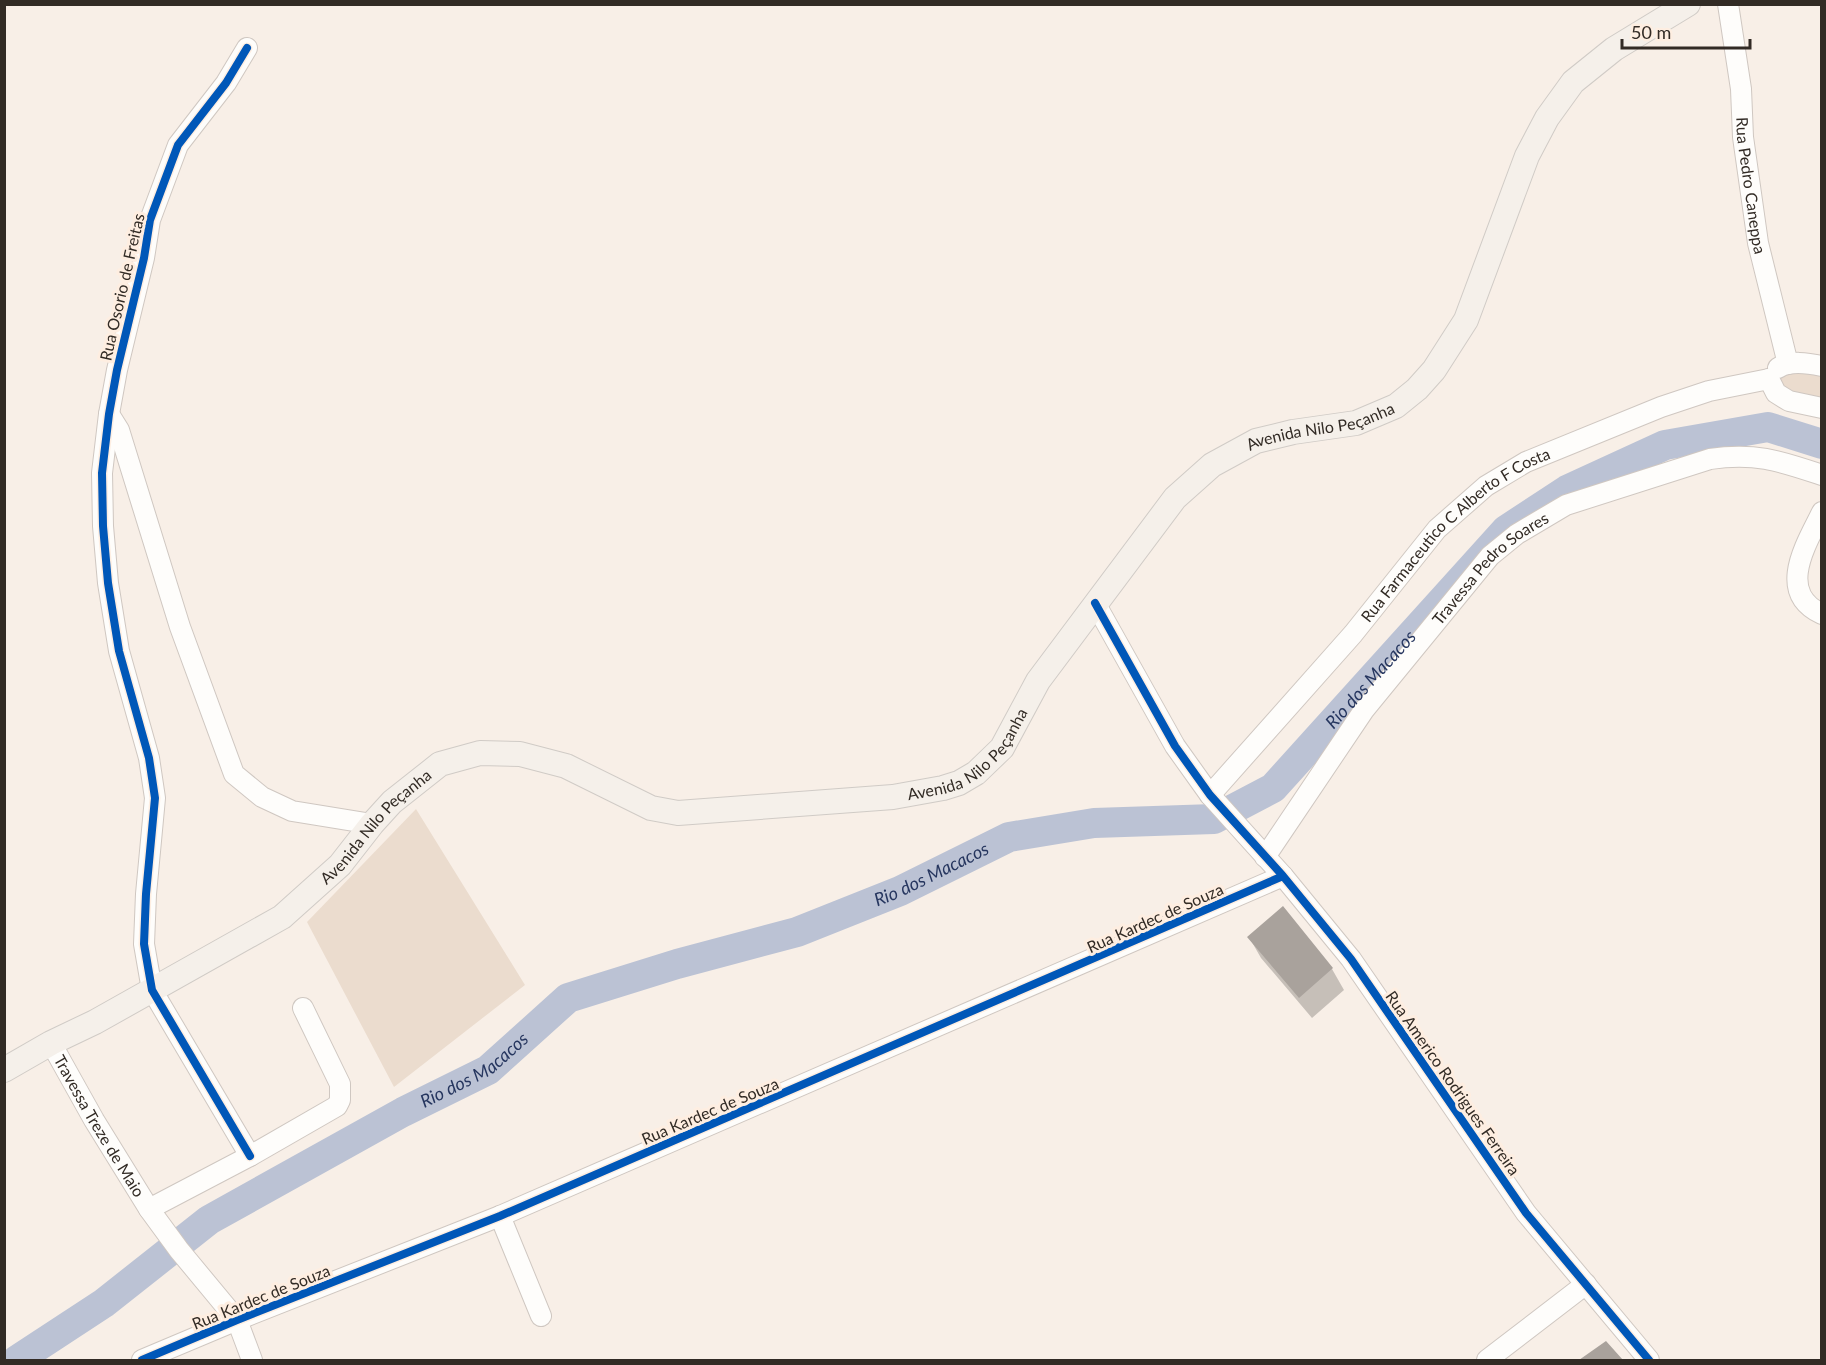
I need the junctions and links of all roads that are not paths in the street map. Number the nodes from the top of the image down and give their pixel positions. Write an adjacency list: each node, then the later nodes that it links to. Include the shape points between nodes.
1 (1688, 4): 11 (main road, Avenida Nilo Peçanha, via 1614,49 1573,82 1547,118 1527,156 1466,320 1417,389 1396,406 1356,423 1256,441 1212,465 1175,498)
2 (1728, 4): 4 (street, Rua Pedro Caneppa, via 1756,232)
3 (248, 48): 8 (street, Rua Osorio de Freitas, via 178,145 150,220)
4 (1788, 364): 5 (street); 6 (street, via 1773,371)
5 (1821, 366)
6 (1769, 379): 7 (street, via 1776,393 1789,401); 13 (street, Rua Farmaceutico C Alberto F Costa, via 1709,391 1661,407 1526,462 1486,486 1437,529)
7 (1821, 408)
8 (109, 414): 14 (street, via 119,430 180,627 234,774 262,797 292,811); 17 (street, Rua Osorio de Freitas, via 102,473 108,583 119,651 149,758 155,798 144,944)
9 (1821, 475): 15 (street, Travessa Pedro Soares, via 1753,456 1710,459 1566,505 1517,534 1490,556 1364,710)
10 (1821, 512): 12 (street, via 1797,572 1801,594)
11 (1095, 603): 13 (street, Rua Americo Rodrigues Ferreira, via 1175,746); 14 (main road, Avenida Nilo Peçanha, via 1038,681 1002,748 976,773 943,788 893,797 678,813 651,808 566,766 520,754 480,753 440,764 392,802)
12 (1821, 614)
13 (1213, 798): 15 (street, Rua Americo Rodrigues Ferreira)
14 (372, 824): 17 (main road, Avenida Nilo Peçanha, via 340,865 282,917)
15 (1265, 857): 16 (street, Rua Americo Rodrigues Ferreira)
16 (1283, 876): 23 (street, Rua Kardec de Souza); 24 (street, Rua Americo Rodrigues Ferreira, via 1351,959 1526,1213)
17 (152, 990): 19 (main road, Avenida Nilo Peçanha); 21 (street)
18 (303, 1008): 21 (street, via 340,1084 338,1106)
19 (51, 1043): 20 (main road, Avenida Nilo Peçanha); 22 (street, Travessa Treze de Maio)
20 (4, 1071)
21 (250, 1156): 22 (street)
22 (149, 1209): 26 (street, Travessa Treze de Maio)
23 (500, 1216): 25 (street); 26 (street, Rua Kardec de Souza)
24 (1586, 1284): 29 (street); 30 (street, Rua Americo Rodrigues Ferreira)
25 (541, 1316)
26 (237, 1320): 27 (street, Rua Kardec de Souza); 28 (street, Travessa Treze de Maio)
27 (142, 1360)
28 (252, 1360)
29 (1487, 1360)
30 (1649, 1360)

